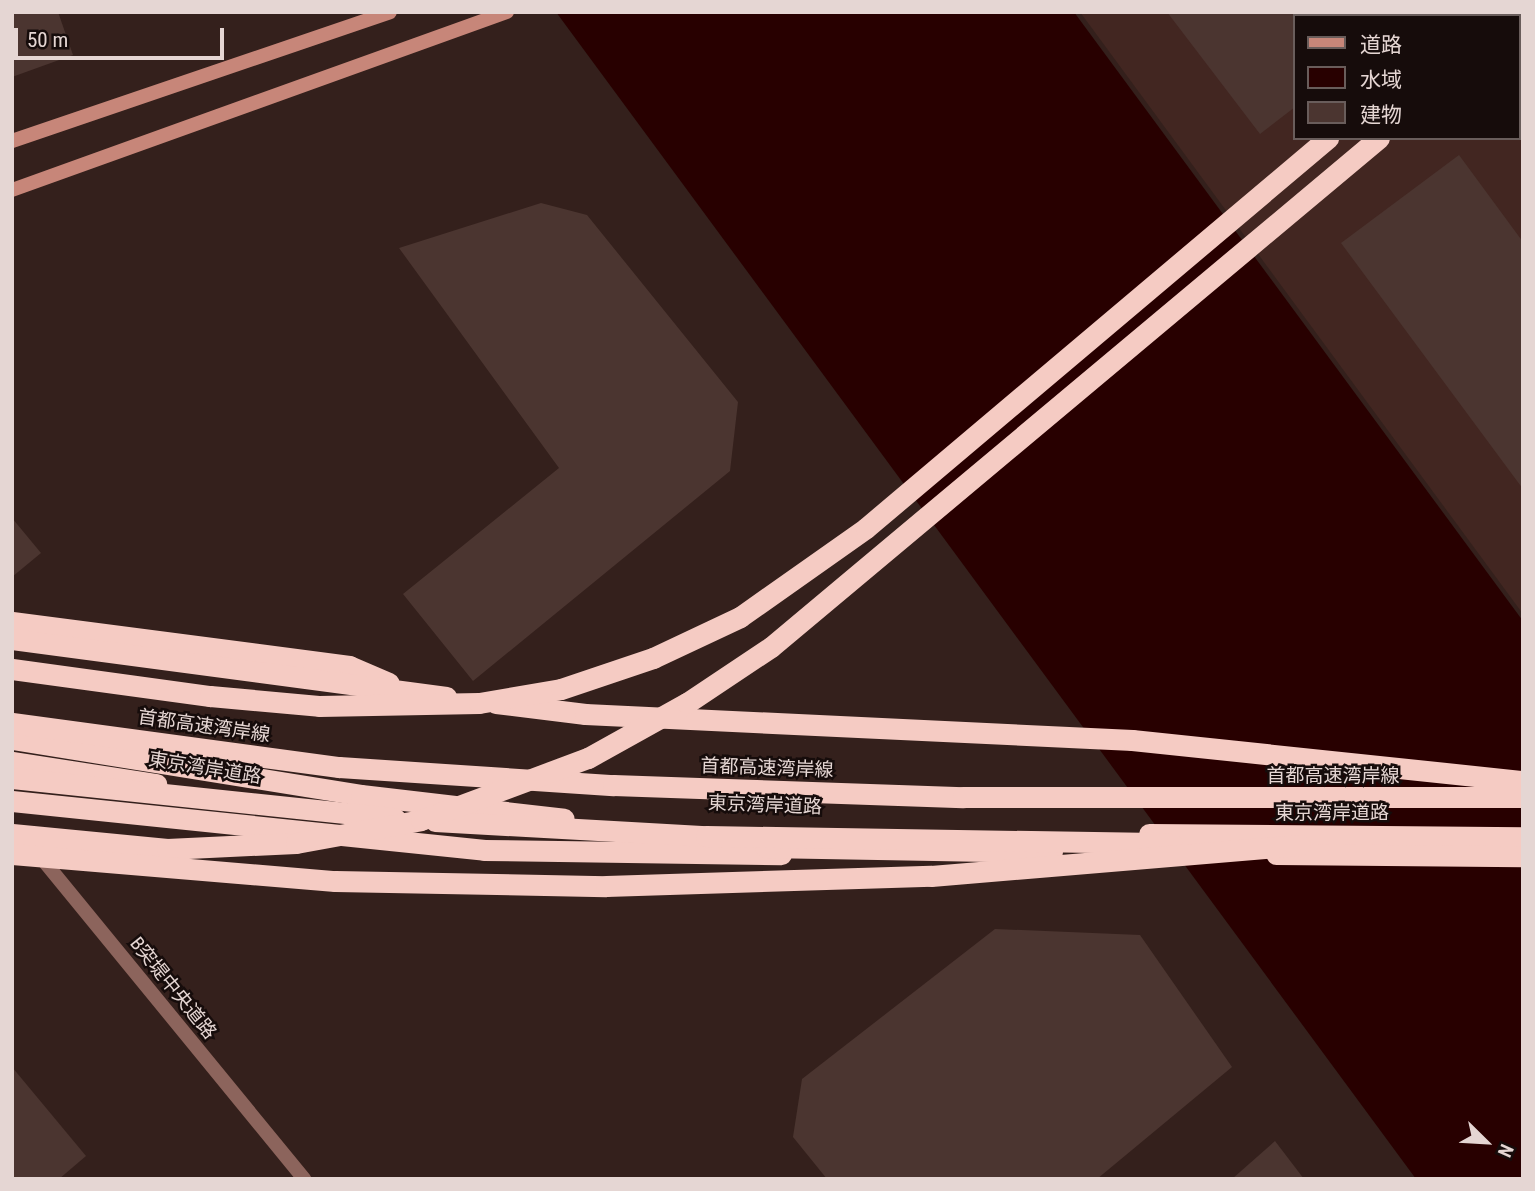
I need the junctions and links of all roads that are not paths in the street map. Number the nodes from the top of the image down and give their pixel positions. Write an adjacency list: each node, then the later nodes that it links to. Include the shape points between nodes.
1 (390, 12): 5 (street)
2 (507, 12): 6 (street)
3 (1326, 140): 9 (highway, bridge, via 866,528 740,617 653,659 561,689 406,707 237,699)
4 (1377, 140): 20 (highway, bridge, via 771,647 687,704 588,758 421,820 296,844 167,849)
5 (12, 141)
6 (12, 190)
7 (12, 622): 10 (highway, via 349,666)
8 (12, 639): 10 (highway)
9 (12, 669)
10 (412, 693): 16 (highway, bridge, via 585,714 1132,740)
11 (12, 721): 15 (highway, bridge); 17 (highway, 首都高速湾岸線, bridge, via 339,767 600,784 963,797)
12 (12, 739): 15 (highway, 東京湾岸道路)
13 (12, 762): 24 (highway, 東京湾岸道路, bridge, via 584,840)
14 (12, 778): 22 (highway, bridge, via 328,814 584,831)
15 (272, 781): 21 (highway, 東京湾岸道路, bridge, via 615,823)
16 (1523, 781)
17 (1523, 797)
18 (12, 801): 24 (highway, bridge, via 484,850 726,856)
19 (12, 822): 27 (lane, B突堤中央道路)
20 (12, 834)
21 (1523, 836)
22 (1300, 845): 23 (highway); 25 (highway, bridge, via 931,876 606,886 335,881)
23 (1523, 846)
24 (898, 850): 26 (highway, 東京湾岸道路, bridge)
25 (12, 854)
26 (1523, 856)
27 (304, 1179)

